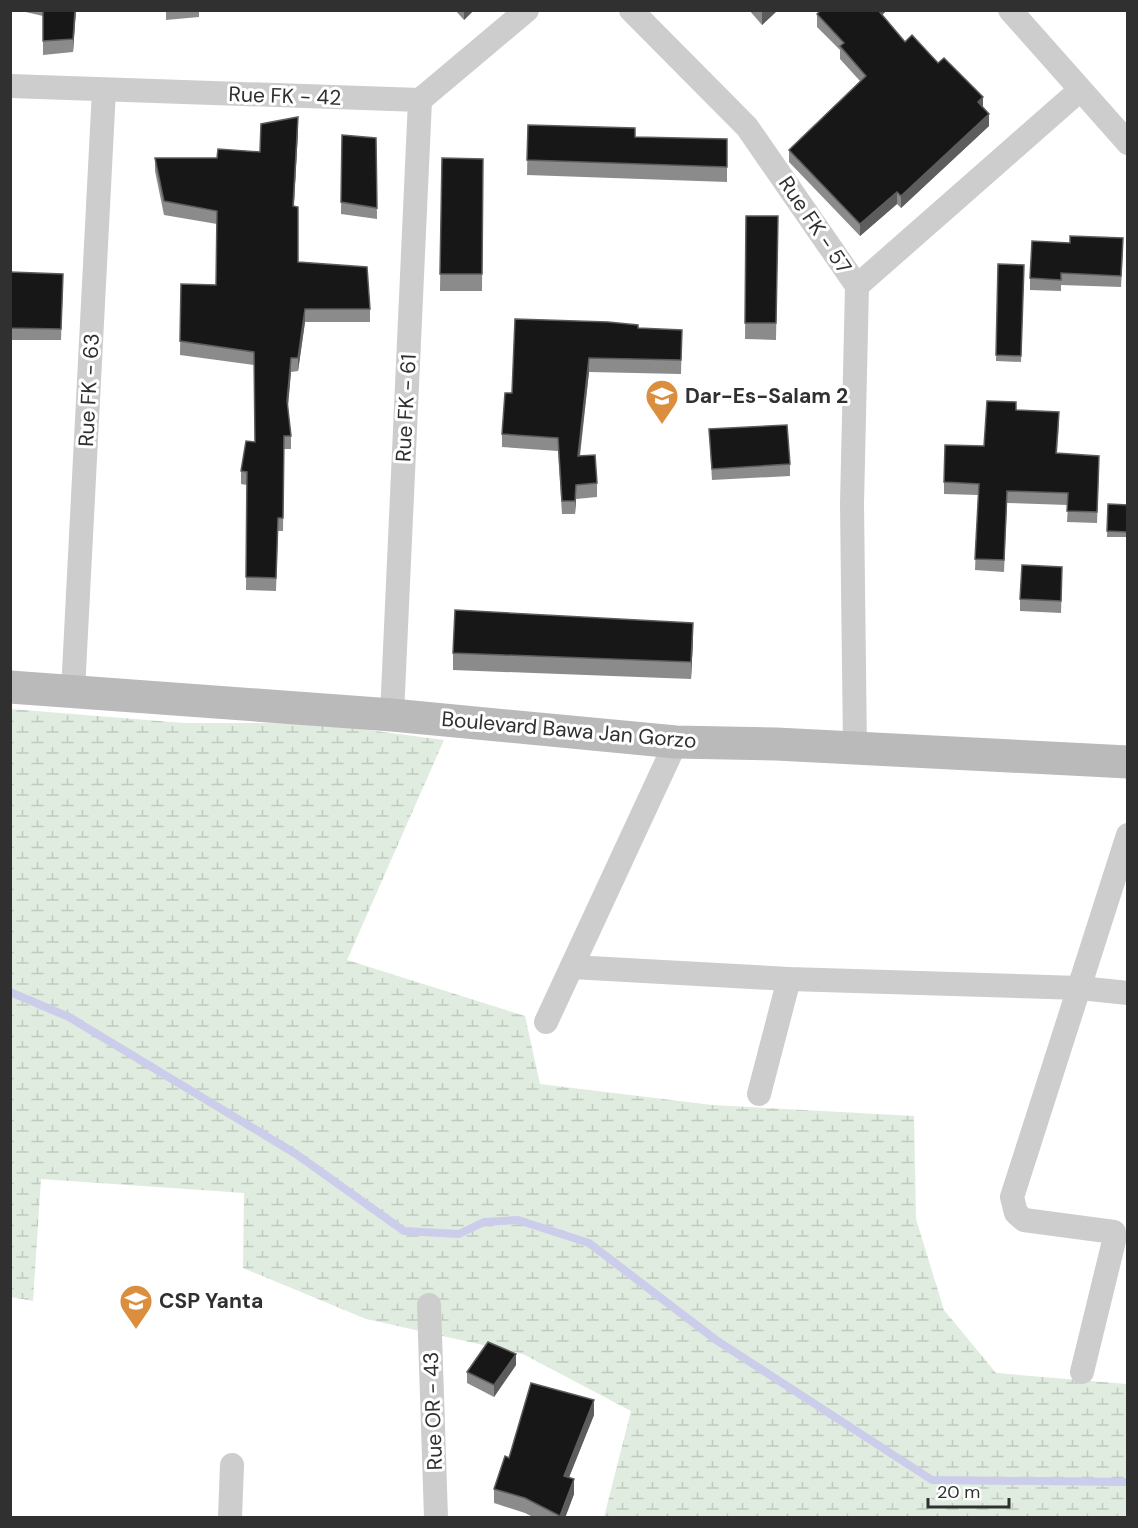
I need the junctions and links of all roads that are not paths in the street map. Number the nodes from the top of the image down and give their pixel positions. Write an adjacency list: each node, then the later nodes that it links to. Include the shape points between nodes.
1 (527, 10): 7 (street)
2 (631, 10): 9 (street, Rue FK - 57, via 747,127)
3 (1010, 10): 6 (street)
4 (10, 86): 5 (street, Rue FK - 42)
5 (104, 90): 7 (street, Rue FK - 42); 11 (street, Rue FK - 63)
6 (1080, 90): 8 (street); 9 (street)
7 (420, 100): 12 (street, Rue FK - 61)
8 (1128, 143)
9 (857, 286): 14 (street, Rue FK - 57, via 852,504)
10 (10, 687): 11 (main road, Boulevard Bawa Jan Gorzo)
11 (74, 691): 12 (main road, Boulevard Bawa Jan Gorzo)
12 (392, 715): 13 (main road, Boulevard Bawa Jan Gorzo)
13 (676, 742): 14 (main road, Boulevard Bawa Jan Gorzo); 17 (street)
14 (855, 748): 15 (main road, Boulevard Bawa Jan Gorzo)
15 (1128, 762)
16 (1128, 835): 19 (street)
17 (572, 967): 18 (street); 21 (street)
18 (789, 979): 19 (street); 22 (street)
19 (1080, 988): 20 (street); 24 (street, via 1012,1197 1016,1213 1024,1220 1114,1232)
20 (1128, 993)
21 (546, 1022)
22 (759, 1094)
23 (429, 1305): 26 (street, Rue OR - 43)
24 (1082, 1372)
25 (232, 1465): 27 (street)
26 (444, 1514)
27 (230, 1518)

